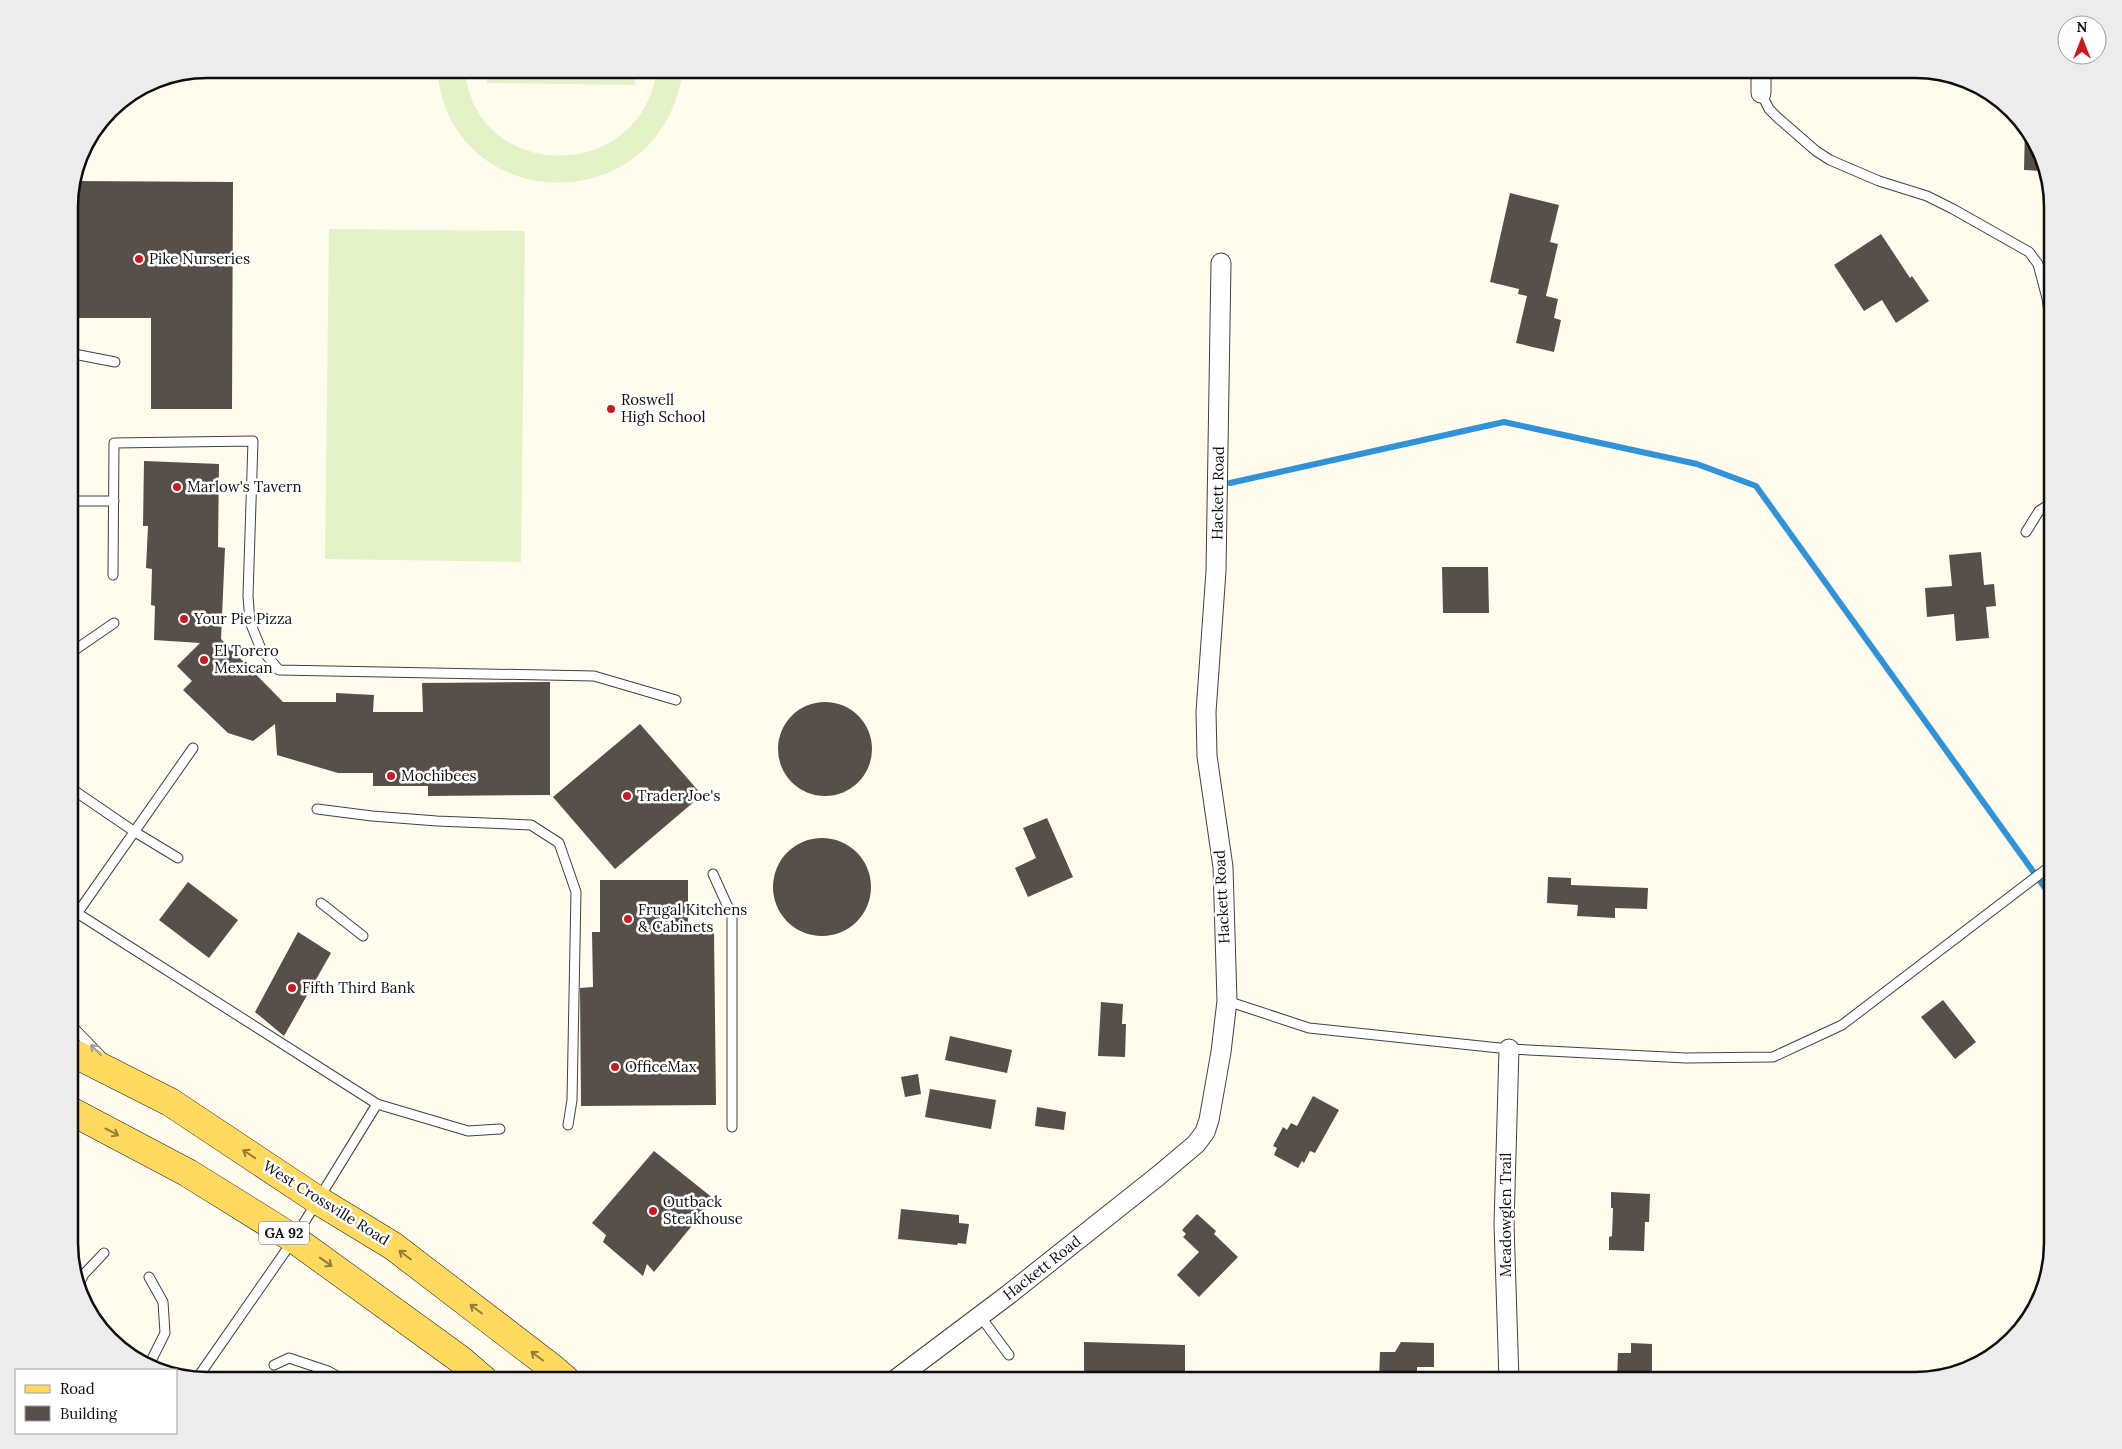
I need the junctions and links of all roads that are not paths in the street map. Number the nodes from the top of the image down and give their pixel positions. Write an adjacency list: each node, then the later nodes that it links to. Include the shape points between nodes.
1 (1761, 78): 2 (street)
2 (1761, 93): 4 (lane, via 1778,118 1830,160 1879,181 1927,196 2029,252 2038,264)
3 (1221, 263): 25 (street, Hackett Road, via 1216,571 1206,712 1207,756 1223,868)
4 (2044, 287)
5 (78, 355): 6 (lane)
6 (115, 362)
7 (78, 501): 8 (lane)
8 (114, 501): 11 (lane); 14 (lane, via 114,443 253,441 250,622 261,649 279,670 594,676)
9 (2044, 508): 10 (lane)
10 (2026, 532)
11 (113, 575)
12 (114, 623): 13 (lane)
13 (78, 648)
14 (676, 700)
15 (194, 748): 18 (lane)
16 (78, 793): 18 (lane)
17 (317, 809): 32 (lane, via 409,819 531,826 559,843 576,892 572,1100)
18 (135, 832): 19 (lane); 23 (lane)
19 (178, 858)
20 (2044, 871): 27 (lane, via 1842,1025 1773,1057 1686,1058)
21 (713, 874): 33 (lane, via 732,916)
22 (321, 903): 24 (lane)
23 (78, 914): 30 (lane)
24 (363, 936)
25 (1227, 1001): 27 (lane, via 1309,1028); 40 (street, Hackett Road, via 1222,1052 1209,1120 1196,1144)
26 (78, 1032): 29 (lane, one-way to 26)
27 (1510, 1049): 49 (street, Meadowglen Trail, via 1504,1224)
28 (78, 1056): 29 (main road, West Crossville Road)
29 (122, 1078): 35 (main road, West Crossville Road, one-way to 29, via 170,1102)
30 (377, 1104): 34 (lane, via 468,1131); 35 (lane)
31 (78, 1115): 36 (main road, GA 92, one-way to 36, via 188,1172)
32 (568, 1125)
33 (732, 1127)
34 (500, 1129)
35 (319, 1201): 36 (lane); 47 (main road, West Crossville Road, one-way to 35, via 393,1246)
36 (294, 1239): 44 (lane); 46 (main road, GA 92, one-way to 46)
37 (104, 1253): 38 (lane)
38 (82, 1277)
39 (149, 1277): 42 (lane, via 164,1302 165,1333)
40 (980, 1316): 41 (lane); 48 (street, Hackett Road)
41 (1009, 1355)
42 (152, 1359)
43 (274, 1365): 45 (lane, via 289,1358)
44 (203, 1371)
45 (330, 1372)
46 (475, 1372)
47 (557, 1372)
48 (906, 1372)
49 (1509, 1372)

